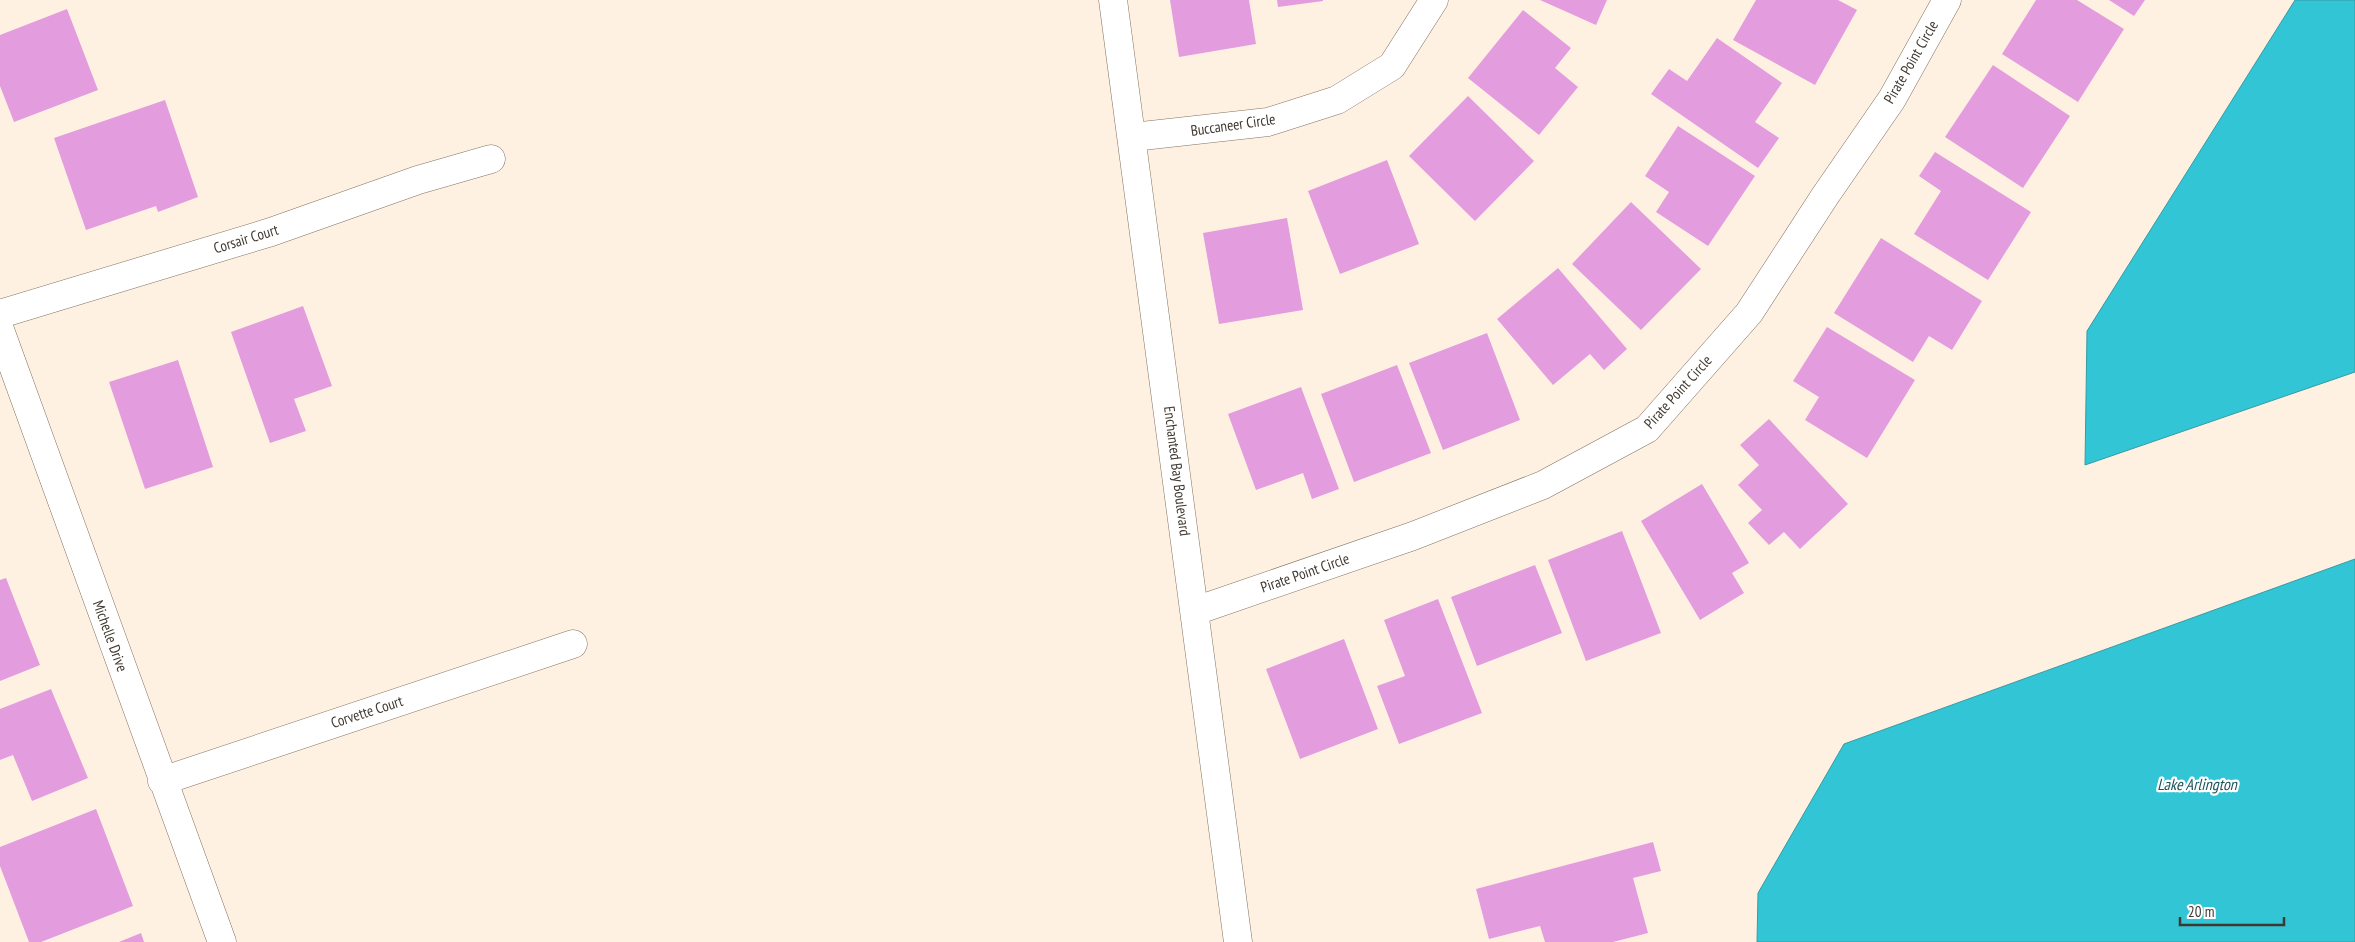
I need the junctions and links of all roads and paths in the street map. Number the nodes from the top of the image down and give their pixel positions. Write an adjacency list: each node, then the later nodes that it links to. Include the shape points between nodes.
1 (1113, 0): 4 (street, Enchanted Bay Boulevard)
2 (1434, 0): 4 (street, Buccaneer Circle, via 1392,66 1337,100 1268,122)
3 (1947, 0): 8 (street, Pirate Point Circle, via 1892,99 1749,313 1647,429 1543,485 1413,536)
4 (1133, 137): 8 (street, Enchanted Bay Boulevard)
5 (491, 159): 6 (street, Corsair Court, via 418,180 271,232)
6 (0, 314)
7 (0, 330): 10 (street, Michelle Drive)
8 (1195, 611): 12 (street, Enchanted Bay Boulevard)
9 (573, 644): 10 (street, Corvette Court)
10 (162, 781): 11 (street, Michelle Drive)
11 (222, 942)
12 (1238, 942)

